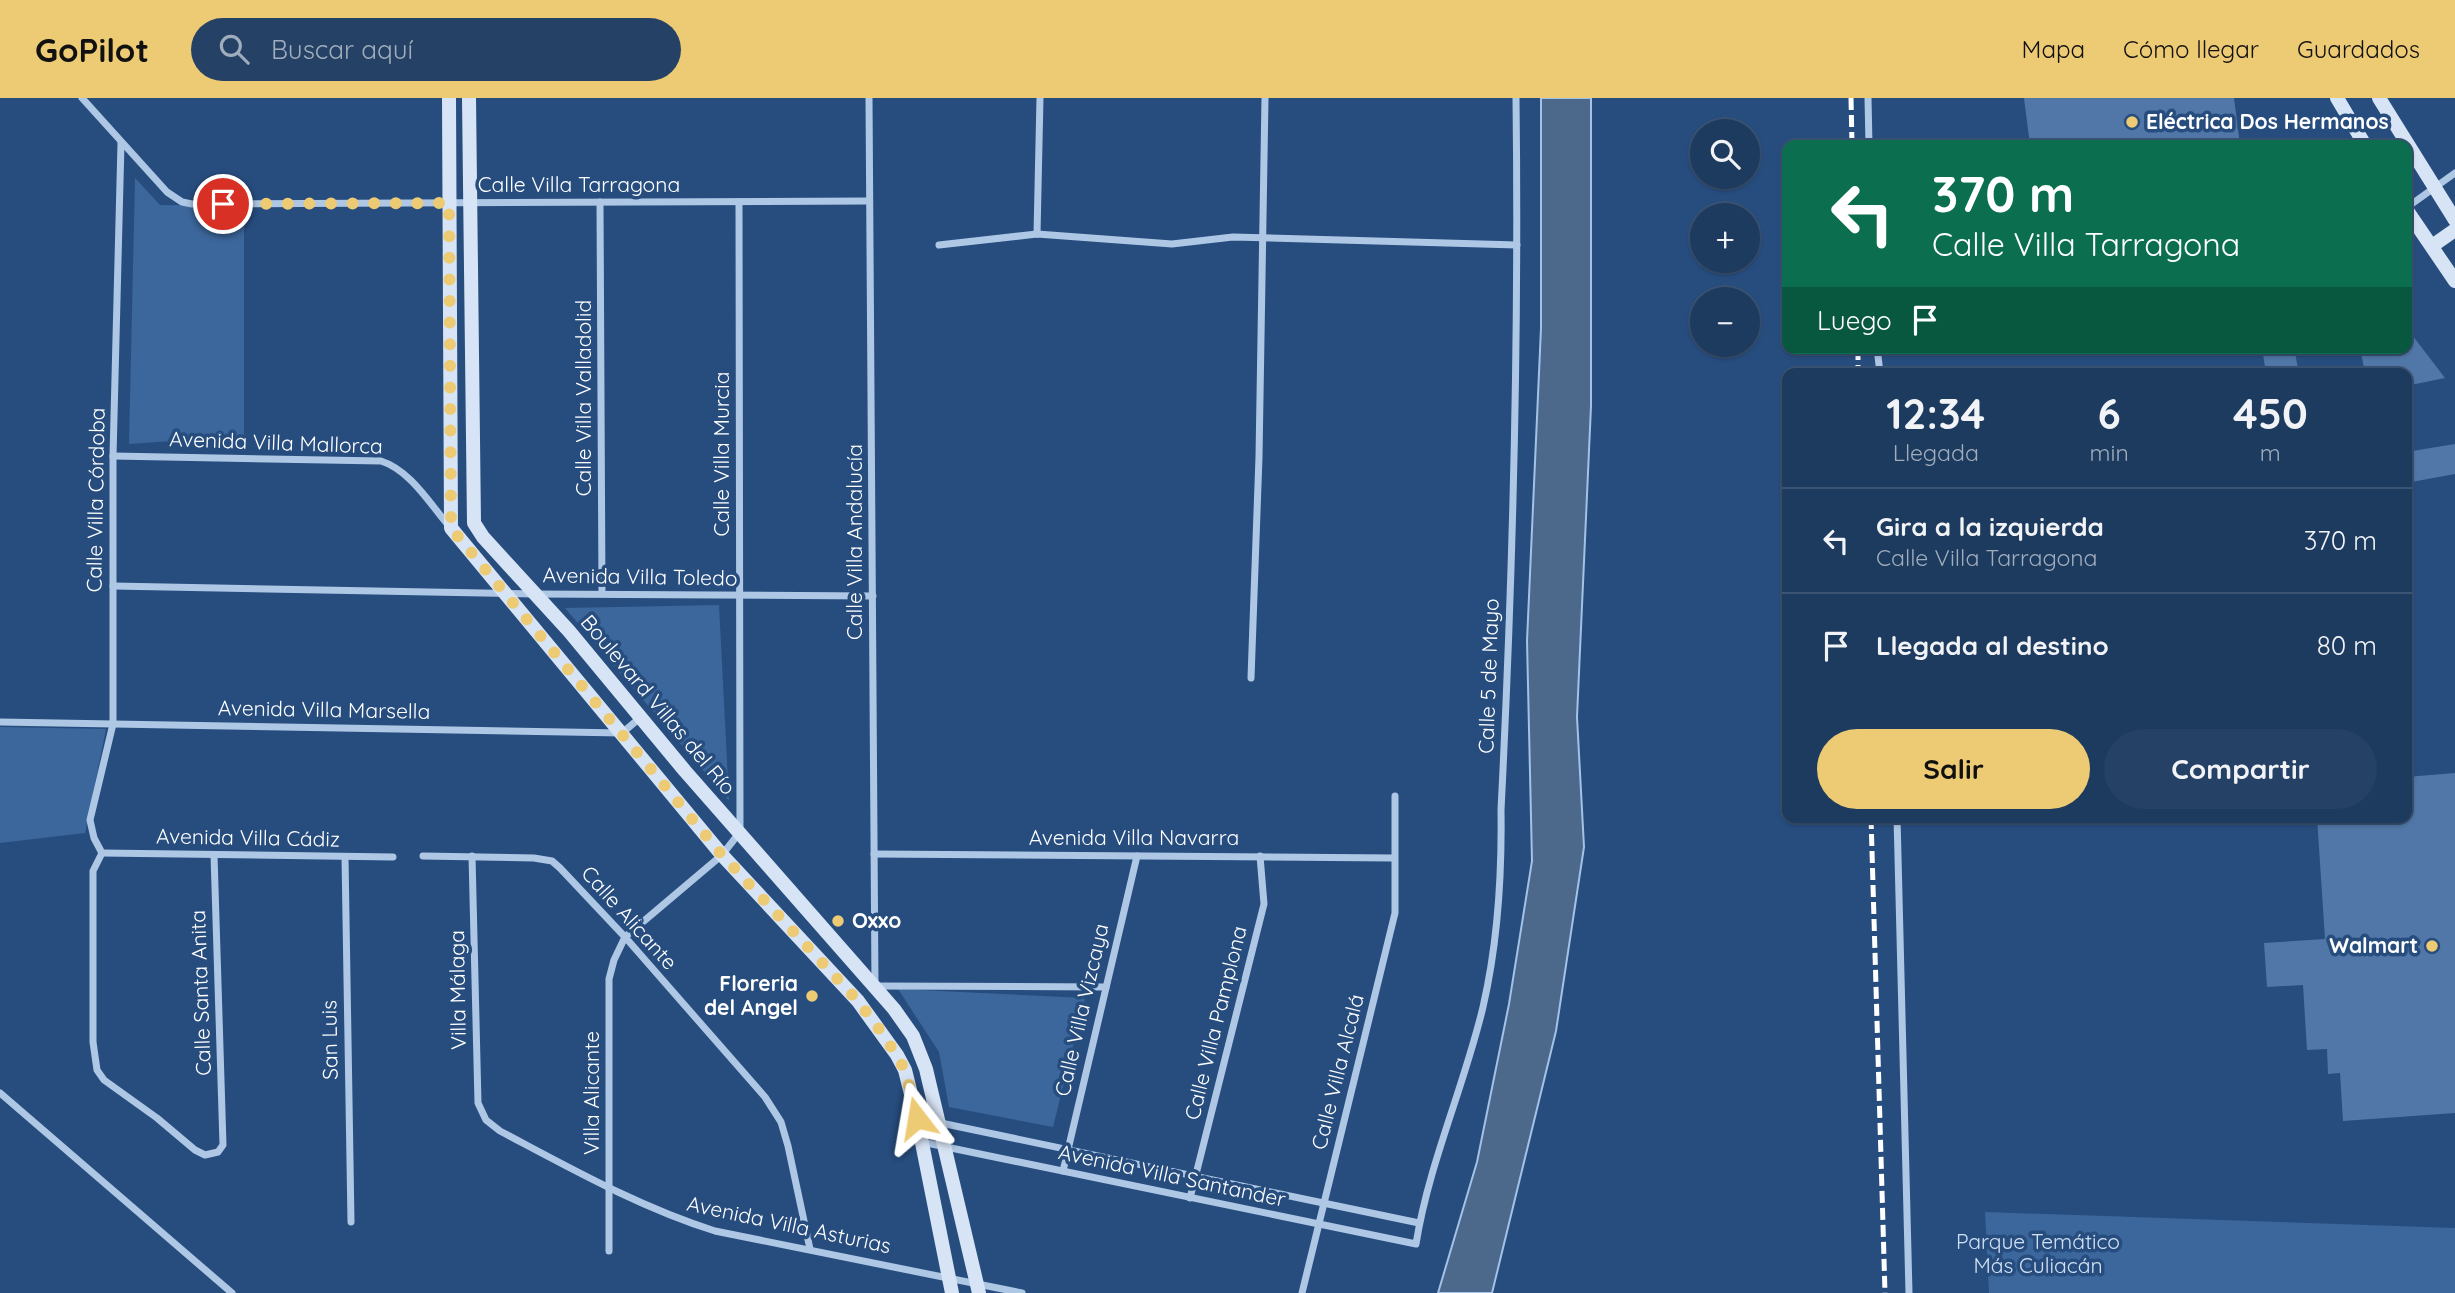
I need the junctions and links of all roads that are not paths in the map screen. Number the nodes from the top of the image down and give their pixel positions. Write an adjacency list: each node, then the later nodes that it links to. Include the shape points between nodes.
1 (82, 98): 14 (street, Calle Villa Tarragona)
2 (449, 98): 21 (street)
3 (470, 98): 22 (street, Boulevard Villas del Río)
4 (869, 98): 18 (street, Calle Villa Andalucía)
5 (1040, 98): 27 (street)
6 (1265, 98): 28 (street)
7 (1516, 98): 30 (street, Calle 5 de Mayo)
8 (1868, 98): 11 (street)
9 (2337, 98): 12 (street)
10 (2379, 98): 13 (street)
11 (1869, 140)
12 (2362, 140)
13 (2405, 140)
14 (121, 143): 21 (street, Calle Villa Tarragona, via 182,202); 33 (street, Calle Villa Córdoba)
15 (2412, 152): 17 (street)
16 (2455, 173): 17 (street)
17 (2435, 189): 23 (street); 25 (street)
18 (869, 201): 20 (street, Calle Villa Tarragona); 40 (street, Calle Villa Andalucía)
19 (600, 202): 20 (street, Calle Villa Tarragona); 22 (street, Calle Villa Tarragona); 37 (street, Calle Villa Valladolid)
20 (738, 202): 39 (street, Calle Villa Murcia)
21 (449, 203): 22 (street, Calle Villa Tarragona); 34 (street)
22 (471, 203): 38 (street, Boulevard Villas del Río, via 474,523)
23 (2412, 205)
24 (2412, 218): 31 (street)
25 (2455, 220)
26 (2455, 230): 31 (street)
27 (1037, 234): 28 (street, via 1172,244 1233,237); 29 (street)
28 (1261, 239): 30 (street); 41 (street)
29 (939, 245)
30 (1517, 245): 77 (street, Calle 5 de Mayo, via 1514,495 1496,934 1482,1009)
31 (2432, 246): 32 (street)
32 (2454, 279)
33 (113, 456): 34 (street, Avenida Villa Mallorca, via 381,461 403,472); 35 (street, Calle Villa Córdoba)
34 (451, 528): 36 (street)
35 (113, 586): 36 (street, Avenida Villa Toledo); 44 (street, Calle Villa Córdoba)
36 (505, 592): 38 (street, Avenida Villa Toledo); 45 (street)
37 (602, 593): 38 (street, Avenida Villa Toledo); 39 (street, Avenida Villa Toledo)
38 (534, 594): 42 (street, Boulevard Villas del Río)
39 (740, 596): 40 (street, Avenida Villa Toledo); 48 (street, Calle Villa Murcia)
40 (873, 596): 50 (street, Calle Villa Andalucía)
41 (1251, 678)
42 (641, 717): 45 (street); 48 (street, Boulevard Villas del Río)
43 (0, 722): 44 (street, Avenida Villa Marsella)
44 (113, 724): 45 (street, Avenida Villa Marsella); 49 (street, Calle Villa Córdoba, via 90,820)
45 (622, 733): 52 (street)
46 (1395, 796): 59 (street, Calle Villa Alcalá)
47 (1897, 823): 88 (street)
48 (740, 832): 52 (street); 61 (street, Boulevard Villas del Río)
49 (102, 853): 51 (street, Avenida Villa Cádiz); 51 (street, Calle Santa Anita, via 93,871 97,1070 104,1080 205,1155 218,1152 223,1145)
50 (874, 854): 56 (street, Avenida Villa Navarra); 61 (street, Calle Villa Andalucía)
51 (214, 855): 53 (street, Avenida Villa Cádiz)
52 (722, 855): 60 (street); 63 (street)
53 (345, 856): 58 (street, Avenida Villa Cádiz); 76 (street, San Luis)
54 (423, 856): 55 (street)
55 (472, 856): 60 (street, Calle Alicante, via 552,861); 66 (street, Villa Málaga, via 478,1103)
56 (1136, 856): 57 (street, Avenida Villa Navarra); 62 (street, Calle Villa Vizcaya)
57 (1260, 856): 59 (street, Avenida Villa Navarra); 72 (street, Calle Villa Pamplona, via 1264,904)
58 (393, 857)
59 (1394, 858): 75 (street, Calle Villa Alcalá, via 1395,913)
60 (625, 937): 73 (street, Villa Alicante, via 609,979); 80 (street, Calle Alicante, via 765,1097 781,1122)
61 (875, 986): 62 (street); 63 (street); 67 (street, Boulevard Villas del Río, via 913,1036)
62 (1106, 988): 70 (street, Calle Villa Vizcaya)
63 (858, 1001): 65 (street, via 905,1070)
64 (0, 1093): 84 (street)
65 (917, 1118): 67 (street); 68 (street)
66 (486, 1120): 73 (street, Avenida Villa Asturias)
67 (939, 1121): 69 (street, Boulevard Villas del Río); 70 (street)
68 (922, 1142): 69 (street, Avenida Villa Santander); 82 (street)
69 (944, 1147): 71 (street, Avenida Villa Santander); 83 (street, Boulevard Villas del Río)
70 (1068, 1148): 71 (street, Calle Villa Vizcaya); 72 (street)
71 (1063, 1171): 74 (street, Avenida Villa Santander)
72 (1195, 1175): 74 (street, Calle Villa Pamplona); 75 (street)
73 (610, 1189): 80 (street, Avenida Villa Asturias, via 715,1231); 81 (street, Villa Alicante)
74 (1190, 1198): 78 (street, Avenida Villa Santander)
75 (1324, 1202): 77 (street); 78 (street, Calle Villa Alcalá)
76 (351, 1222)
77 (1419, 1223): 79 (street, Calle 5 de Mayo)
78 (1319, 1224): 79 (street, Avenida Villa Santander); 87 (street, Calle Villa Alcalá)
79 (1416, 1244)
80 (810, 1249): 82 (street, Avenida Villa Asturias)
81 (609, 1251)
82 (949, 1278): 83 (street, Avenida Villa Asturias); 85 (street)
83 (978, 1288): 86 (street, Avenida Villa Asturias)
84 (232, 1293)
85 (953, 1293)
86 (1022, 1293)
87 (1302, 1293)
88 (1909, 1293)

